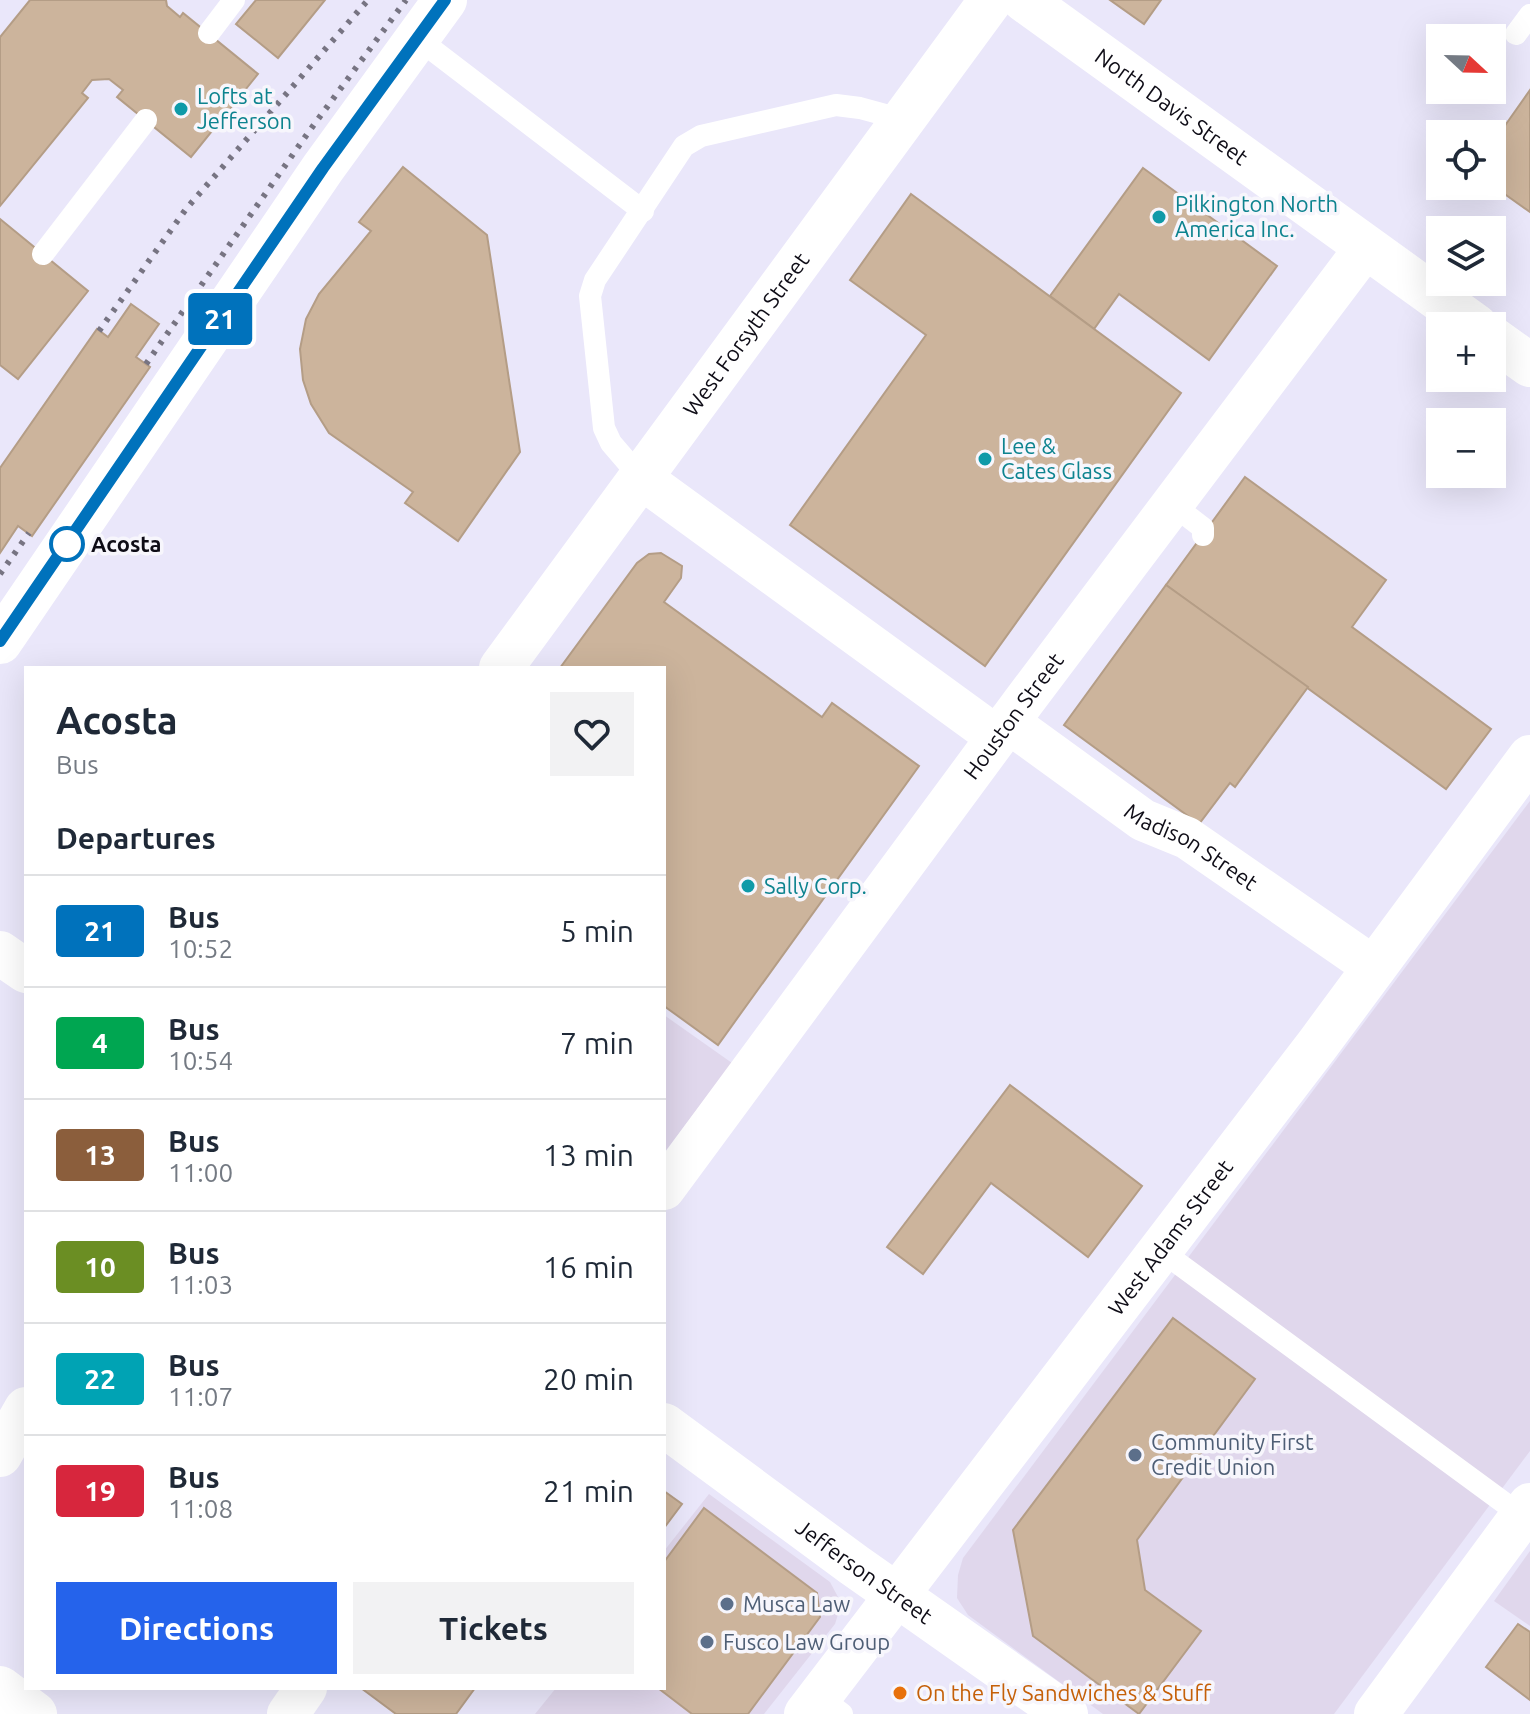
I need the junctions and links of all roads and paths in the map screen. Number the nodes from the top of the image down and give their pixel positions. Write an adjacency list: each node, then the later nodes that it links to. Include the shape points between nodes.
1 (234, 0): 6 (lane)
2 (445, 0): 8 (main road)
3 (991, 0): 10 (main road, West Forsyth Street)
4 (1024, 0): 12 (main road, North Davis Street)
5 (1530, 15): 7 (lane)
6 (209, 33)
7 (1516, 34)
8 (417, 38): 11 (lane); 20 (main road)
9 (146, 120): 13 (lane)
10 (904, 120): 11 (lane, via 836,105 701,136 684,146); 17 (main road, West Forsyth Street)
11 (643, 211): 17 (lane, via 595,280 590,296 604,428)
12 (1366, 247): 14 (main road, North Davis Street); 18 (street, Houston Street)
13 (43, 254)
14 (1457, 312)
15 (1506, 348): 16 (main road)
16 (1530, 365)
17 (641, 478): 21 (main road, West Forsyth Street); 22 (street, Madison Street)
18 (1172, 504): 19 (lane, via 1203,528); 22 (street, Houston Street)
19 (1203, 535)
20 (0, 642)
21 (502, 666)
22 (1003, 730): 25 (street, Madison Street, via 1143,820 1187,838); 27 (street, Houston Street)
23 (1530, 757): 25 (main road, West Adams Street)
24 (0, 953): 26 (main road)
25 (1375, 968): 28 (main road, West Adams Street)
26 (24, 970)
27 (666, 1186)
28 (1160, 1250): 32 (lane); 33 (main road, West Adams Street)
29 (24, 1413): 31 (main road)
30 (666, 1426): 33 (main road, Jefferson Street)
31 (0, 1455)
32 (1526, 1511): 40 (main road)
33 (897, 1595): 36 (main road, West Adams Street); 39 (main road, Jefferson Street)
34 (0, 1688): 37 (main road)
35 (305, 1690): 38 (street)
36 (822, 1708)
37 (35, 1714)
38 (288, 1714)
39 (1066, 1714)
40 (1376, 1714)

